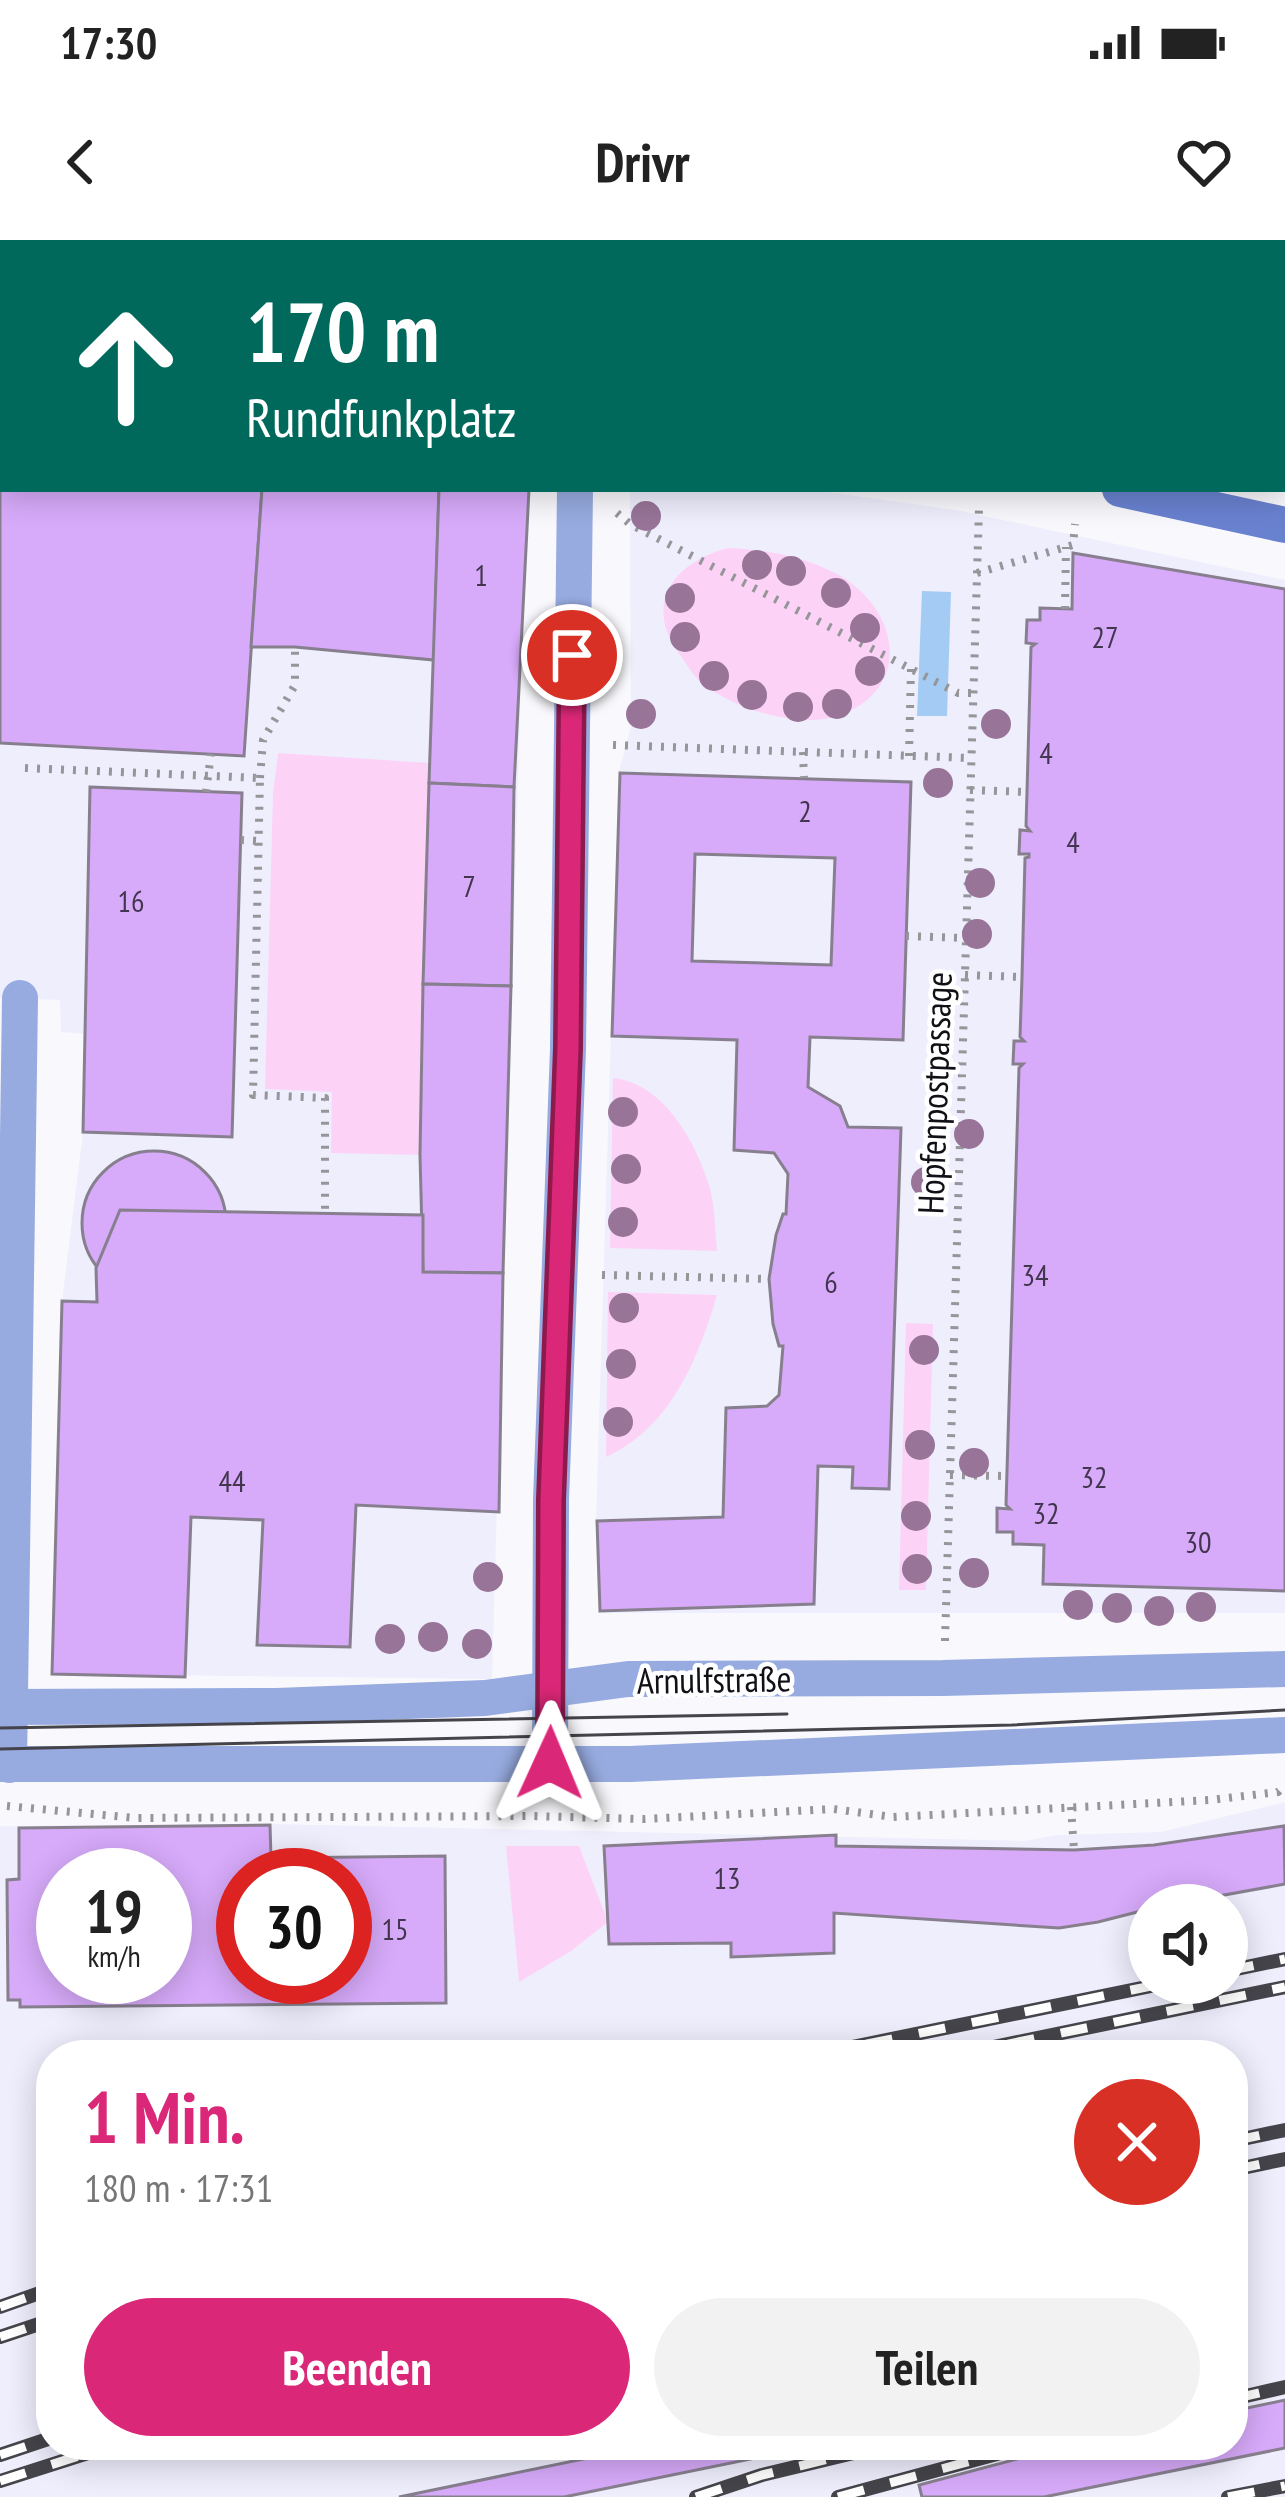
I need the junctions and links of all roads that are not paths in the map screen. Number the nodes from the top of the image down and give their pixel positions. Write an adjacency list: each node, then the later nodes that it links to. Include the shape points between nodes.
1 (575, 492): 6 (street)
2 (1134, 492): 3 (main road)
3 (1285, 525)
4 (20, 998): 7 (street)
5 (1285, 1669): 6 (street, Arnulfstraße, via 628,1679)
6 (551, 1689): 7 (street, Arnulfstraße, via 277,1706); 9 (street)
7 (5, 1706): 10 (street)
8 (1285, 1736): 9 (street)
9 (550, 1763): 10 (street)
10 (4, 1765)

